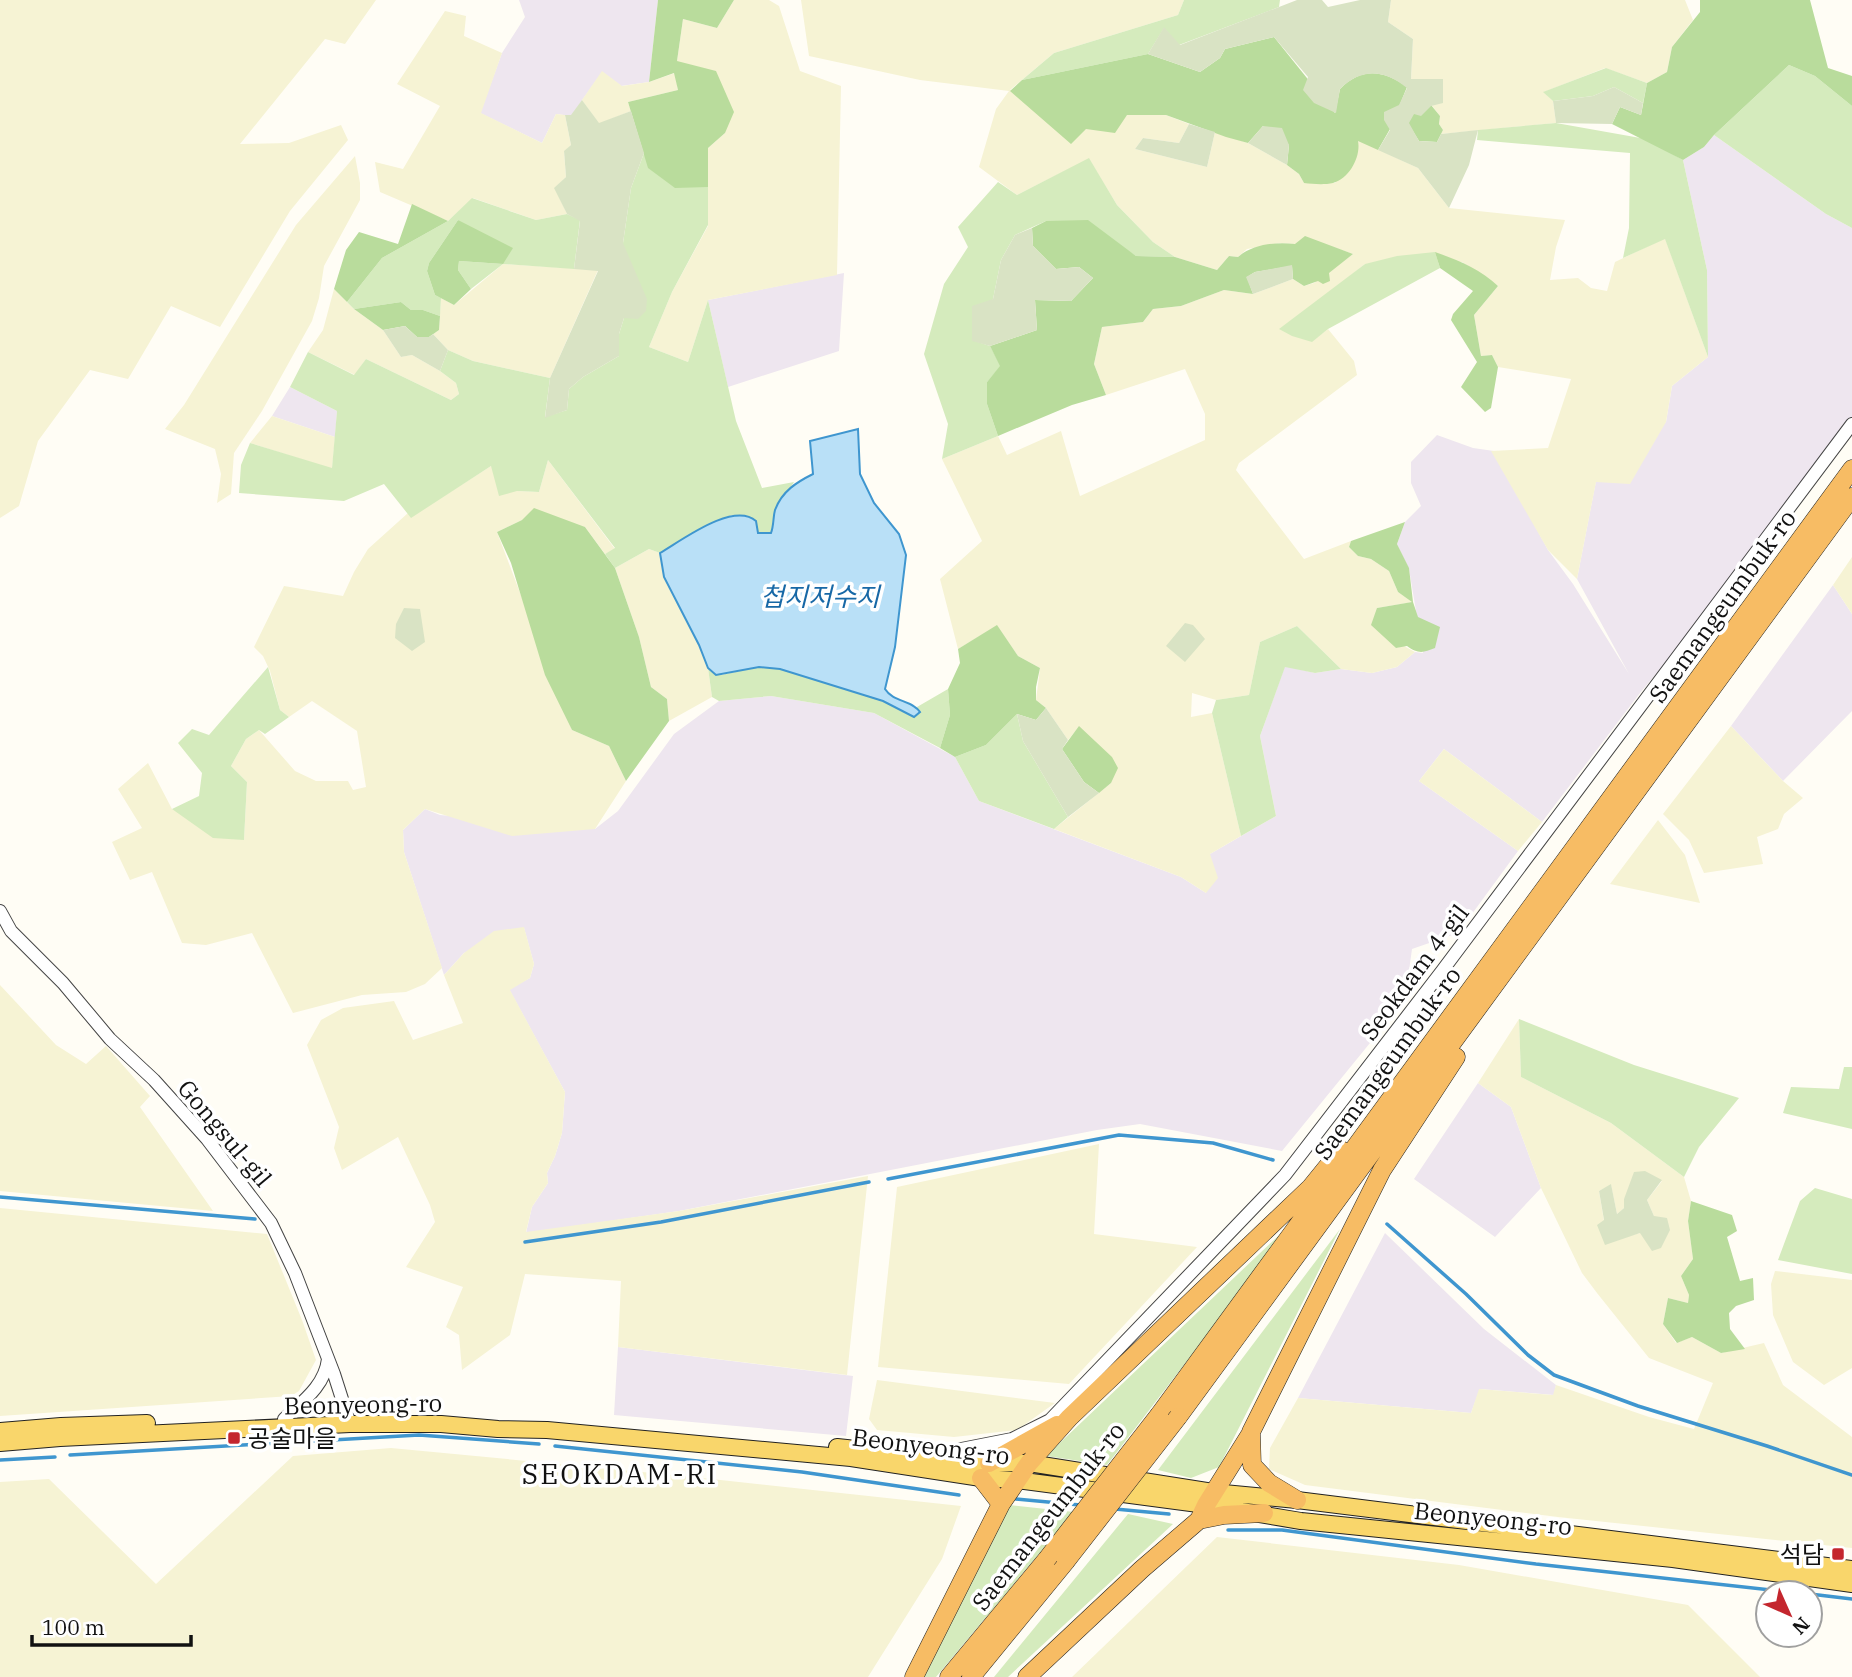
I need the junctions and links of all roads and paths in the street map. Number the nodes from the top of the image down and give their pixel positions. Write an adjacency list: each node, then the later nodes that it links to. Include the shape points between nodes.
1 (1852, 424): 14 (street, Seokdam 4-gil, via 1284,1175 1050,1420 1012,1439)
2 (1852, 469): 6 (highway, Saemangeumbuk-ro)
3 (1852, 497): 5 (highway, Saemangeumbuk-ro)
4 (0, 911): 7 (street, Gongsul-gil, via 10,931 154,1080 250,1192 286,1252)
5 (1528, 941): 12 (highway, via 1382,1170); 26 (highway, Saemangeumbuk-ro, bridge, via 1178,1417)
6 (1460, 1005): 8 (highway, via 1311,1187); 25 (highway, Saemangeumbuk-ro, bridge, via 1159,1415)
7 (328, 1359): 9 (street, via 320,1384); 10 (street, Gongsul-gil)
8 (1069, 1418): 15 (highway); 16 (highway)
9 (284, 1419): 10 (main road, Beonyeong-ro); 11 (main road, Beonyeong-ro)
10 (349, 1420): 13 (main road, Beonyeong-ro); 14 (main road, Beonyeong-ro, via 467,1415); 16 (main road, Beonyeong-ro, via 547,1430)
11 (0, 1431)
12 (1251, 1432): 18 (highway, via 1252,1465 1269,1483); 20 (highway)
13 (0, 1443)
14 (935, 1457): 16 (main road, Beonyeong-ro)
15 (1029, 1463): 16 (main road, Beonyeong-ro); 17 (highway); 20 (main road, Beonyeong-ro)
16 (985, 1470): 17 (main road, Beonyeong-ro); 19 (highway)
17 (1016, 1480): 19 (highway); 20 (main road, Beonyeong-ro)
18 (1297, 1500): 20 (main road, Beonyeong-ro); 22 (main road, Beonyeong-ro)
19 (1001, 1504): 24 (highway)
20 (1206, 1506): 21 (highway); 27 (highway)
21 (1264, 1513): 23 (main road, Beonyeong-ro, via 1301,1521 1673,1559)
22 (1852, 1569)
23 (1852, 1584)
24 (914, 1677)
25 (950, 1677)
26 (971, 1677)
27 (1027, 1677)

